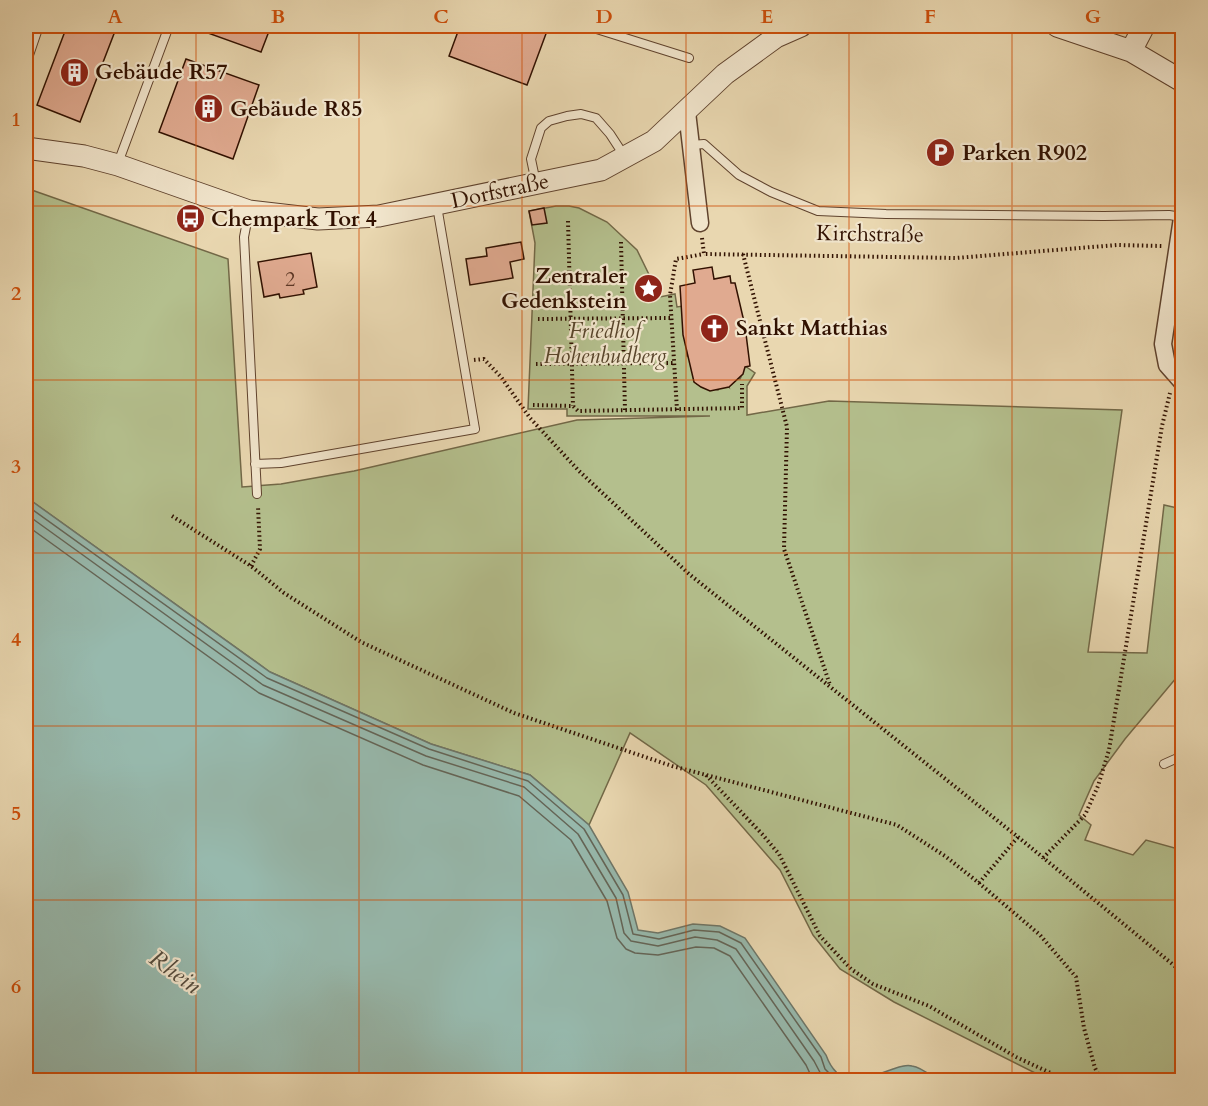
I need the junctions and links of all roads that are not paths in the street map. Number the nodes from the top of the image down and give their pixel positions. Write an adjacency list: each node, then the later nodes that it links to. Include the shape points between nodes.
1 (39, 26): 9 (lane)
2 (168, 26): 15 (lane)
3 (587, 26): 8 (lane)
4 (801, 26): 11 (street, Dorfstraße, via 776,37 725,74)
5 (1057, 26): 7 (street)
6 (1144, 26): 7 (street)
7 (1131, 51): 10 (street)
8 (689, 58)
9 (26, 64)
10 (1182, 81)
11 (687, 112): 12 (street); 14 (street, Dorfstraße, via 654,141)
12 (692, 145): 19 (lane, via 704,144 739,175 818,211); 20 (street)
13 (26, 148): 15 (street, Dorfstraße)
14 (625, 158): 16 (street, Dorfstraße, via 601,170); 16 (lane, via 596,118 581,114 549,121 542,128 531,159)
15 (118, 165): 18 (street, Dorfstraße)
16 (537, 184): 17 (street, Dorfstraße)
17 (437, 204): 18 (street, Dorfstraße, via 379,216 318,219); 22 (lane, via 475,429 281,463)
18 (249, 211): 22 (lane, via 244,237)
19 (1182, 217): 21 (street, via 1163,344 1167,365)
20 (700, 223)
21 (1182, 381)
22 (255, 464): 23 (lane)
23 (257, 494)
24 (1182, 756): 25 (lane)
25 (1164, 764)

